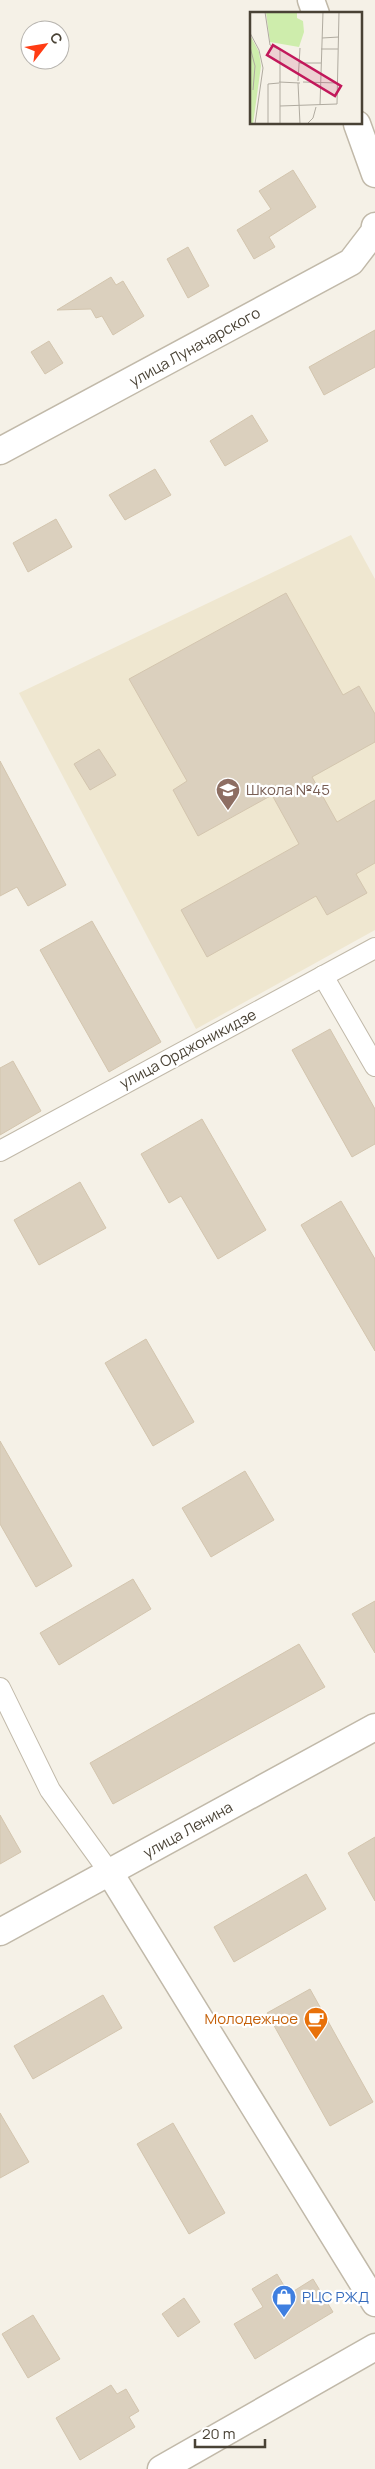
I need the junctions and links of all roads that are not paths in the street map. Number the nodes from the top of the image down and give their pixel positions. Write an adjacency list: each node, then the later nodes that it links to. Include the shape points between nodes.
1 (311, 0): 2 (street)
2 (315, 12)
3 (357, 125): 4 (street)
4 (375, 174)
5 (375, 226): 6 (street, улица Луначарского, via 351,262)
6 (0, 451)
7 (375, 948): 8 (street, улица Орджоникидзе)
8 (323, 976): 9 (street); 10 (street, улица Орджоникидзе)
9 (375, 1066)
10 (0, 1151)
11 (0, 1688): 13 (street, via 50,1790)
12 (375, 1728): 13 (street, улица Ленина)
13 (110, 1873): 14 (street, улица Ленина); 15 (street)
14 (0, 1932)
15 (375, 2303)
16 (375, 2347): 17 (street)
17 (161, 2469)

